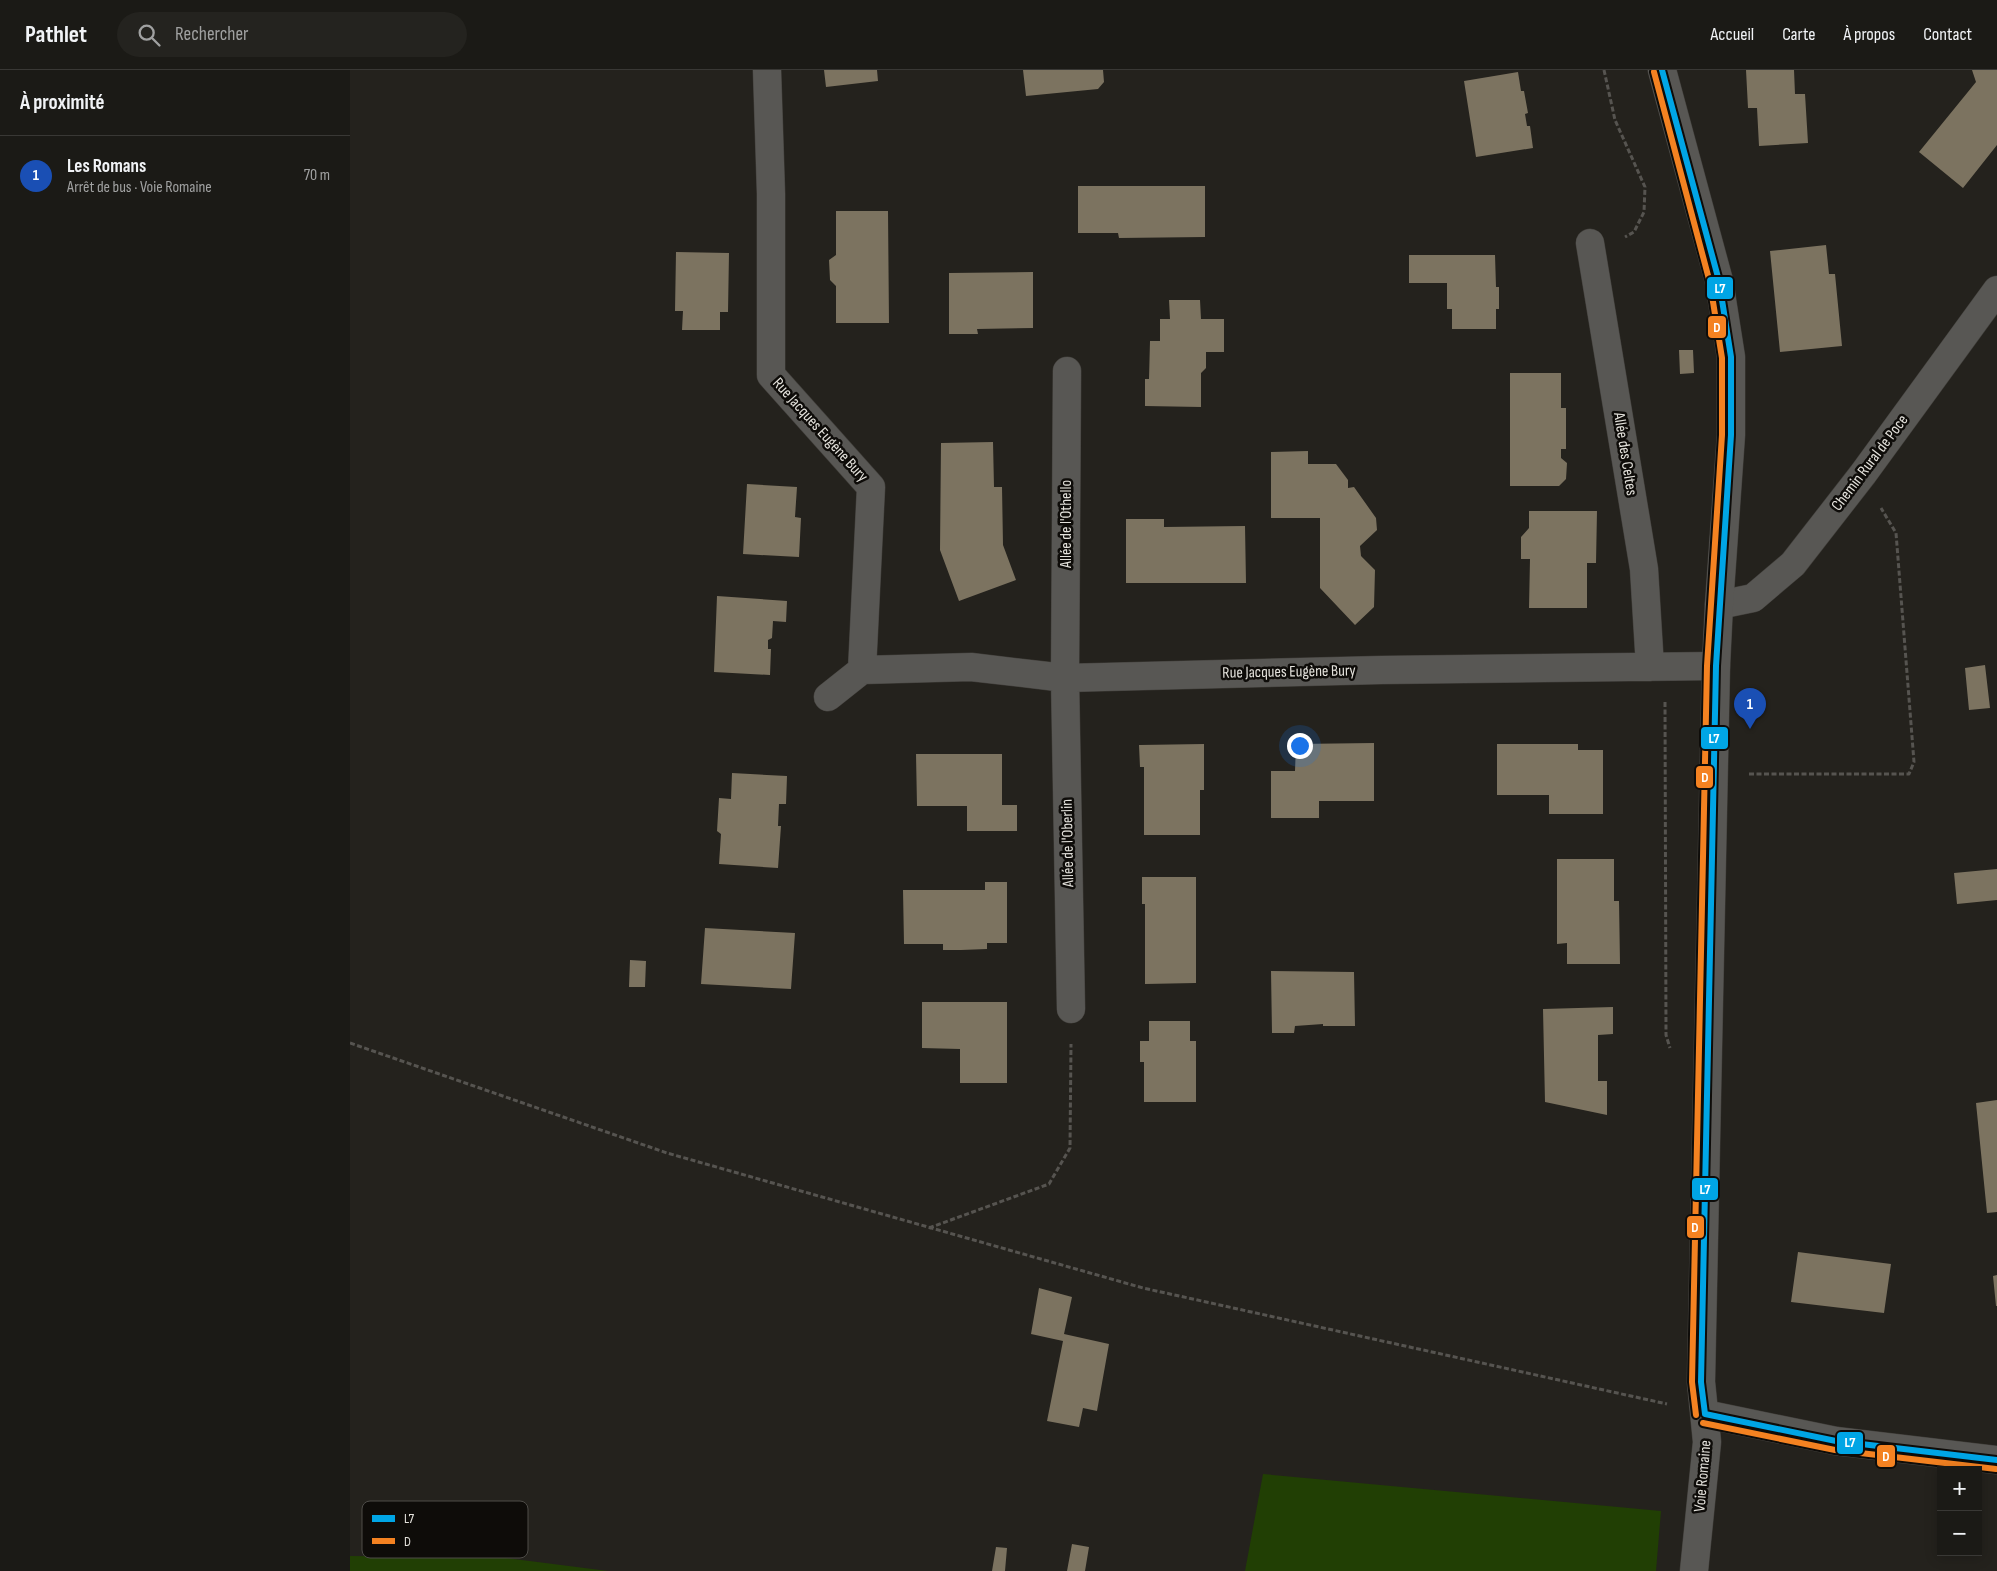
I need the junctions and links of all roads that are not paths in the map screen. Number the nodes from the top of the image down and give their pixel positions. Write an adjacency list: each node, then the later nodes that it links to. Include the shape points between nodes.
1 (767, 70): 9 (street, Rue Jacques Eugène Bury, via 771,375 871,487)
2 (1662, 70): 6 (street, Voie Romaine, via 1719,281 1730,357 1731,435)
3 (1590, 243): 8 (street, Allée des Celtes, via 1644,569)
4 (1997, 290): 6 (street, Chemin Rural de Poce, via 1793,564 1753,598)
5 (1067, 371): 10 (street, Allée de l'Othello)
6 (1719, 605): 7 (street, Voie Romaine)
7 (1716, 666): 8 (street, Rue Jacques Eugène Bury); 13 (street, Voie Romaine, via 1702,1372)
8 (1650, 667): 10 (street, Rue Jacques Eugène Bury)
9 (862, 670): 10 (street, Rue Jacques Eugène Bury, via 971,667); 11 (street)
10 (1066, 678): 12 (street, Allée de l'Oberlin)
11 (828, 697)
12 (1071, 1008)
13 (1705, 1414): 14 (street, via 1836,1441); 15 (street, Voie Romaine, via 1707,1442)
14 (1997, 1460)
15 (1694, 1571)

